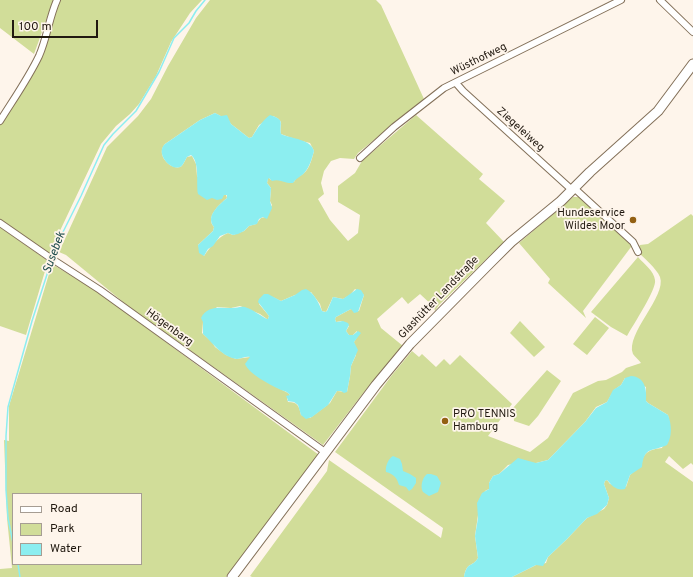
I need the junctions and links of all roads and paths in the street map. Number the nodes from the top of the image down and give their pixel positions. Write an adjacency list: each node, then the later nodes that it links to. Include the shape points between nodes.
1 (58, 0): 7 (street, via 38,58)
2 (621, 0): 6 (street, Wüsthofweg)
3 (660, 0): 4 (street)
4 (693, 32)
5 (693, 64): 9 (street, Glashütter Landstraße, via 658,111)
6 (456, 83): 8 (street, Wüsthofweg, via 444,88 421,105); 9 (street, Ziegeleiweg)
7 (0, 121)
8 (360, 158)
9 (573, 189): 11 (street, Ziegeleiweg, via 633,242); 12 (street, Glashütter Landstraße, via 490,262 420,334 376,385)
10 (0, 223): 12 (street, Högenbarg, via 100,290)
11 (638, 252)
12 (325, 452): 13 (street, Glashütter Landstraße)
13 (232, 577)

